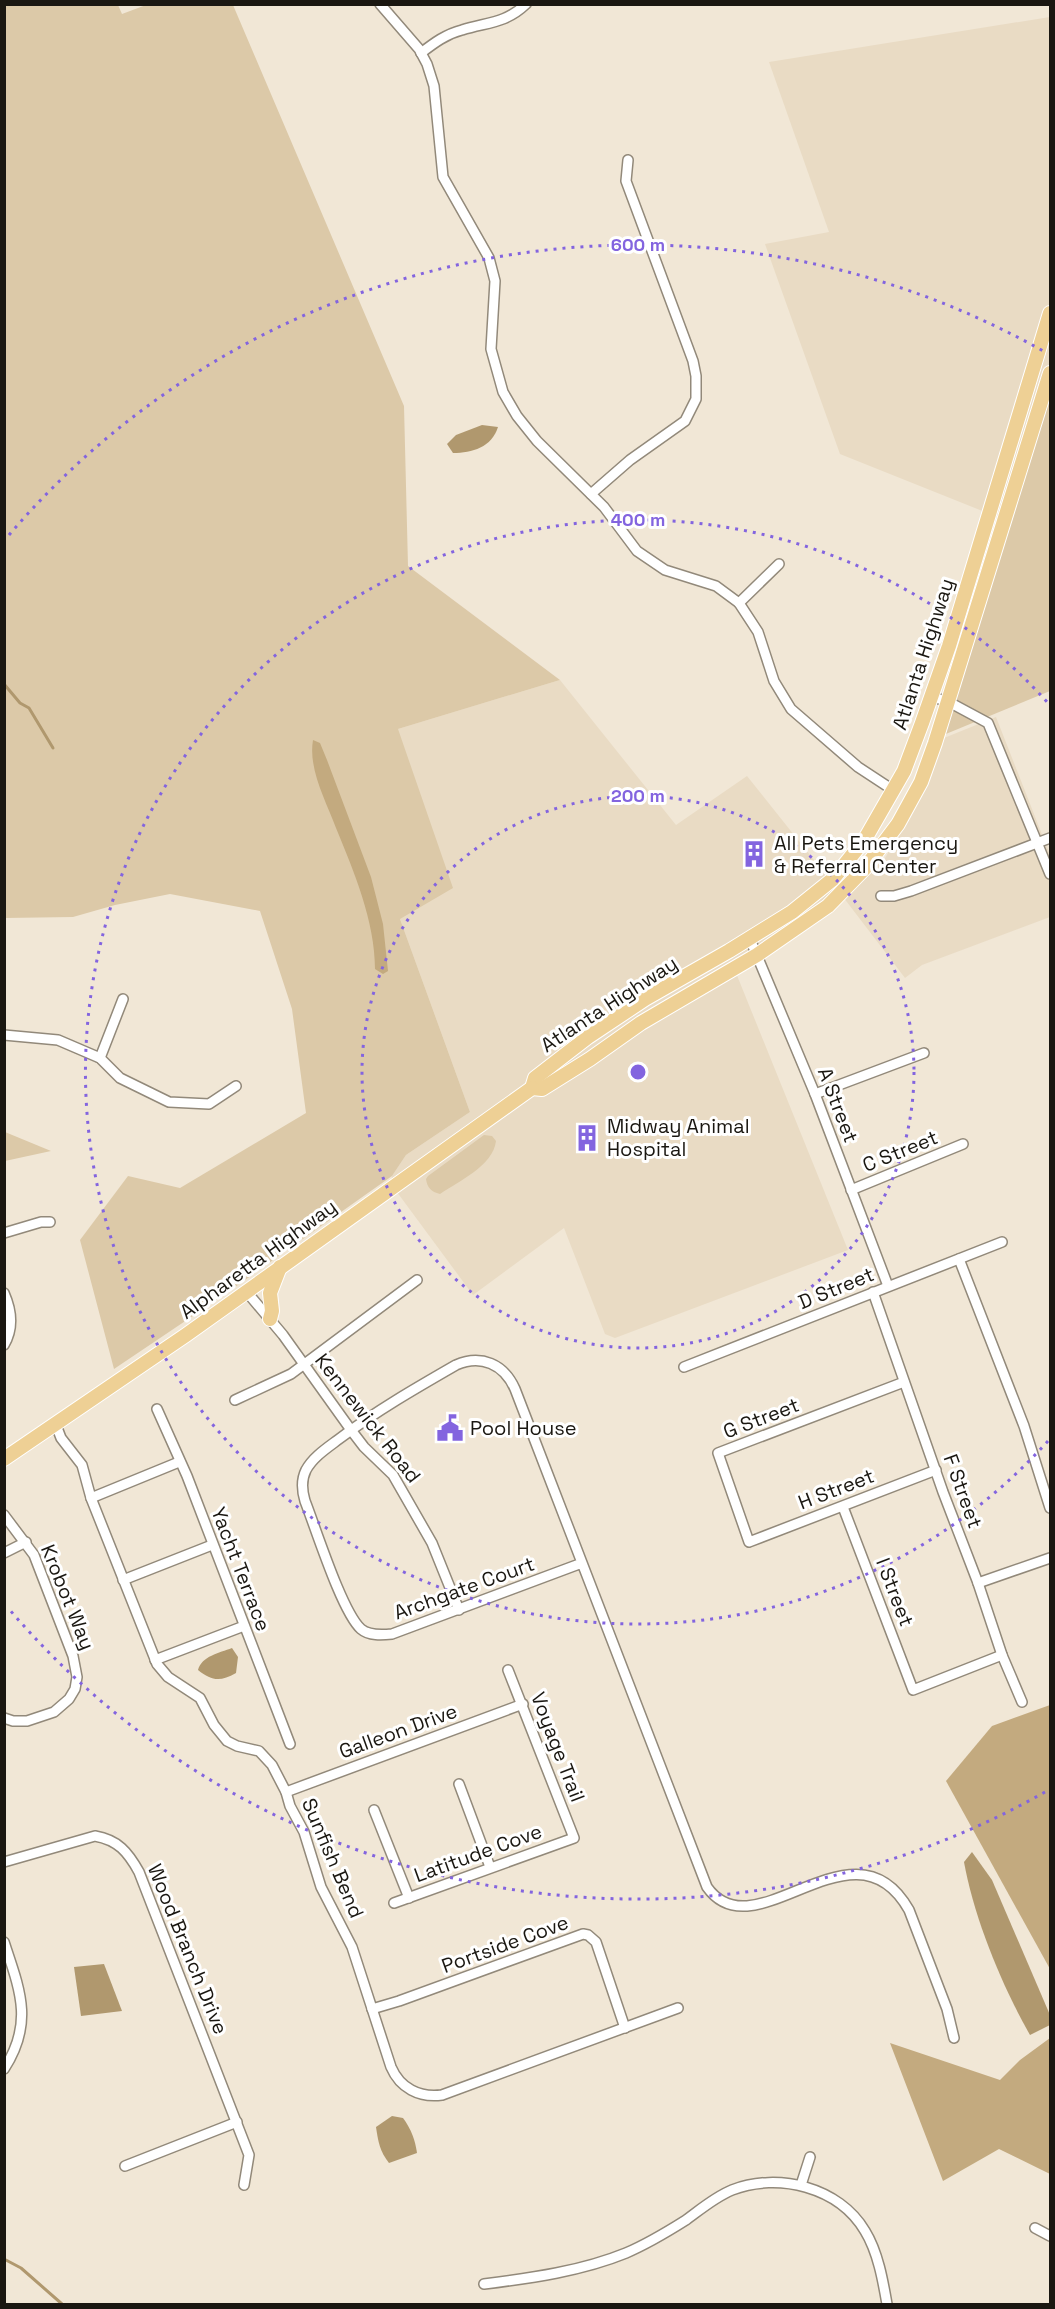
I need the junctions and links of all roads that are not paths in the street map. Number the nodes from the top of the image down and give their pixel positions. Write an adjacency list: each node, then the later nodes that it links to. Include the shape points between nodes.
1 (380, 4): 3 (street)
2 (526, 4): 3 (street, via 500,21 438,40)
3 (422, 53): 7 (street, via 434,86 443,177 489,258 495,281 490,349 503,392 537,441)
4 (628, 160): 7 (street, via 626,182 693,362 696,399 685,421 630,460)
5 (1050, 313): 10 (main road, Atlanta Highway)
6 (1050, 373): 11 (main road, Atlanta Highway)
7 (591, 495): 9 (street, via 637,552 665,570 716,586)
8 (778, 564): 9 (street)
9 (739, 603): 12 (street, via 758,632 774,681 791,709 858,767)
10 (931, 697): 11 (street); 12 (main road, Atlanta Highway)
11 (947, 701): 14 (street, via 988,723); 18 (main road, Atlanta Highway, via 921,782 891,835 866,868 831,903)
12 (893, 790): 17 (main road, Atlanta Highway, via 865,839 834,879)
13 (1050, 837): 14 (street)
14 (1038, 843): 15 (street); 16 (street, via 911,891)
15 (1050, 874)
16 (881, 896)
17 (750, 939): 18 (street, A Street); 24 (main road, Atlanta Highway, via 600,1028 535,1078)
18 (757, 955): 24 (main road, Atlanta Highway, via 641,1023 542,1089); 25 (street, A Street)
19 (123, 999): 22 (street)
20 (4, 1035): 22 (street, via 58,1040)
21 (924, 1053): 25 (street)
22 (100, 1058): 23 (street, via 120,1078 169,1102 208,1104)
23 (236, 1086)
24 (532, 1088): 32 (main road, Alpharetta Highway)
25 (815, 1094): 27 (street, A Street)
26 (963, 1144): 27 (street, C Street)
27 (851, 1190): 34 (street, A Street)
28 (50, 1222): 29 (street)
29 (4, 1233)
30 (1002, 1242): 31 (street, D Street)
31 (959, 1259): 34 (street, D Street); 52 (street, via 1024,1426)
32 (280, 1266): 35 (main road, Alpharetta Highway); 38 (main road, via 270,1293)
33 (417, 1280): 40 (street)
34 (888, 1286): 36 (street, D Street)
35 (246, 1291): 38 (street, Kennewick Road); 45 (main road, Alpharetta Highway)
36 (873, 1292): 41 (street, D Street); 42 (street, F Street)
37 (4, 1293): 39 (street, via 11,1323)
38 (270, 1319): 40 (street, Kennewick Road)
39 (4, 1345)
40 (304, 1365): 43 (street); 46 (street, Kennewick Road)
41 (684, 1367)
42 (904, 1382): 49 (street, F Street); 55 (street, G Street, via 718,1453)
43 (235, 1400)
44 (157, 1409): 48 (street, Yacht Terrace)
45 (56, 1425): 47 (main road, Alpharetta Highway); 50 (street, Sunfish Bend, via 82,1465)
46 (351, 1430): 59 (street, Archgate Court, via 456,1365 479,1360 495,1365 515,1389); 62 (street, Kennewick Road, via 393,1475 432,1542); 62 (street, Archgate Court, via 314,1460 303,1482 305,1502 346,1607 361,1630 375,1635 392,1634)
47 (4, 1459)
48 (179, 1462): 50 (street); 56 (street, Yacht Terrace)
49 (936, 1470): 51 (street, H Street); 61 (street, F Street)
50 (91, 1498): 60 (street, Sunfish Bend)
51 (843, 1507): 55 (street, H Street); 64 (street, I Street, via 913,1690)
52 (1050, 1508)
53 (4, 1515): 54 (street, Krobot Way)
54 (26, 1542): 57 (street); 69 (street, Krobot Way, via 73,1656 77,1677 69,1699 54,1712 27,1721)
55 (748, 1542)
56 (212, 1545): 60 (street); 63 (street, Yacht Terrace)
57 (4, 1553)
58 (1050, 1558): 61 (street)
59 (582, 1563): 62 (street, Archgate Court); 83 (street, Archgate Court, via 711,1894 724,1904 742,1907 761,1904 840,1875 863,1875 883,1882 909,1910 947,2009)
60 (123, 1580): 65 (street, Sunfish Bend)
61 (978, 1583): 64 (street, F Street)
62 (459, 1610)
63 (244, 1626): 65 (street); 70 (street, Yacht Terrace)
64 (1002, 1655): 67 (street, F Street)
65 (154, 1660): 72 (street, Sunfish Bend, via 168,1677 200,1698 227,1741 266,1757)
66 (508, 1670): 68 (street, Voyage Trail)
67 (1022, 1702)
68 (523, 1704): 72 (street, Galleon Drive); 74 (street, Voyage Trail)
69 (4, 1718)
70 (290, 1744)
71 (459, 1784): 76 (street)
72 (286, 1791): 81 (street, Sunfish Bend, via 321,1887 352,1947)
73 (374, 1810): 77 (street)
74 (573, 1838): 76 (street, Latitude Cove)
75 (4, 1862): 85 (street, Wood Branch Drive, via 95,1836 109,1838 130,1856)
76 (490, 1867): 77 (street, Latitude Cove)
77 (409, 1898): 78 (street, Latitude Cove)
78 (394, 1903)
79 (4, 1942): 84 (street, via 23,2004 18,2044)
80 (678, 2008): 82 (street, Sunfish Bend)
81 (372, 2009): 82 (street, Sunfish Bend, via 397,2079 413,2091 430,2096 449,2093); 82 (street, Portside Cove, via 583,1934 596,1942)
82 (626, 2028)
83 (954, 2038)
84 (4, 2069)
85 (237, 2122): 87 (street); 88 (street, Wood Branch Drive, via 249,2155)
86 (810, 2157): 89 (street)
87 (124, 2166)
88 (244, 2185)
89 (801, 2185): 92 (street, via 774,2182 733,2189 653,2240 616,2257); 93 (street, via 839,2203 859,2221 873,2250)
90 (1035, 2228): 91 (street)
91 (1050, 2236)
92 (484, 2284)
93 (887, 2304)

